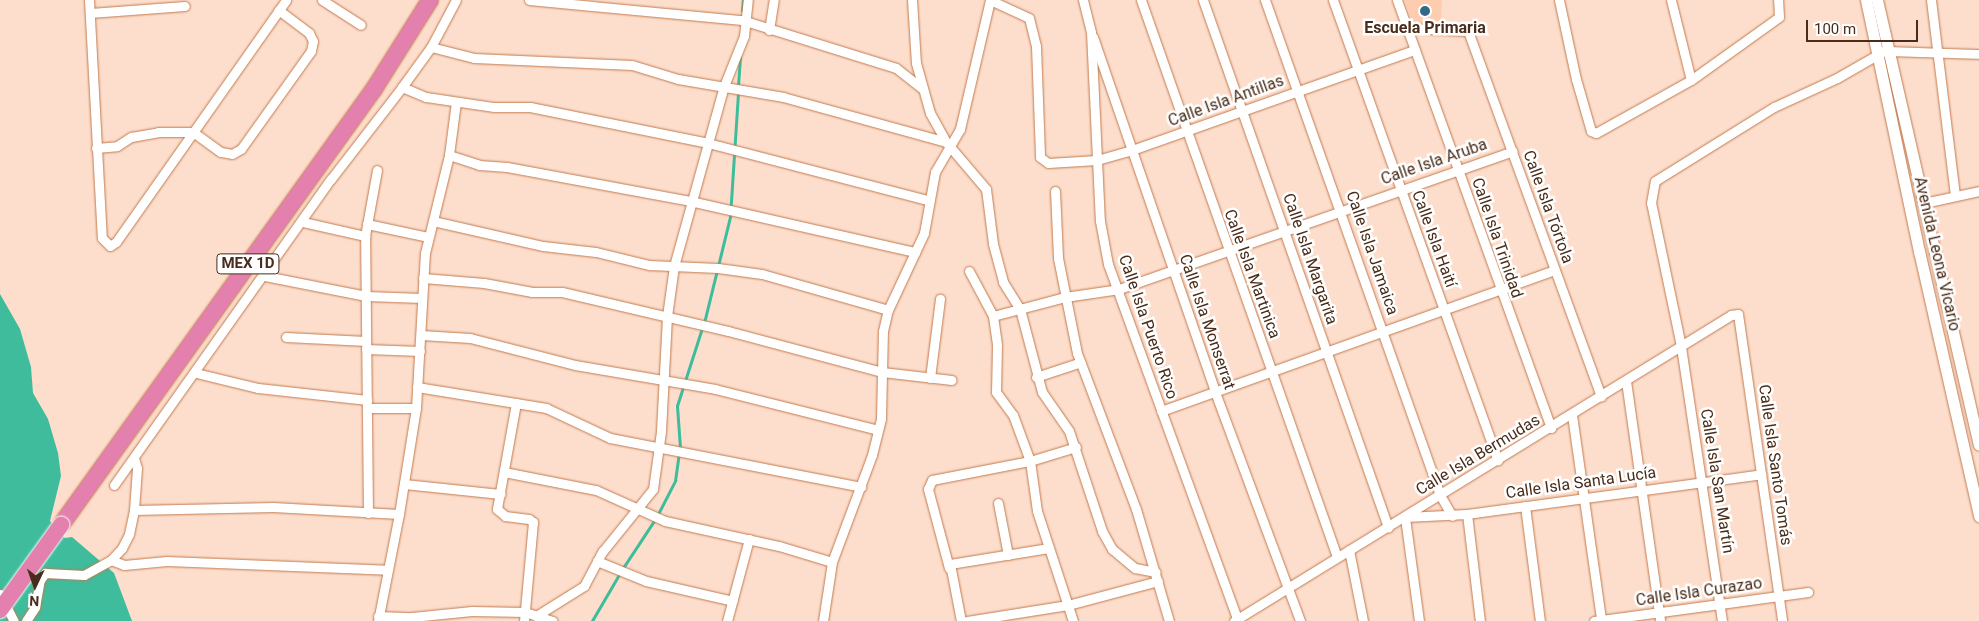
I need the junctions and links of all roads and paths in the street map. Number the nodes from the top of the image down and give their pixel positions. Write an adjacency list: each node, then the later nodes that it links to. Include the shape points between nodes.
1 (89, 0): 25 (street)
2 (286, 0): 24 (street)
3 (322, 0): 27 (street)
4 (430, 0): 162 (highway, MEX 1D, bridge, via 374,89)
5 (456, 0): 31 (street)
6 (529, 0): 26 (street)
7 (748, 0): 26 (street)
8 (774, 0): 29 (street)
9 (912, 0): 41 (street, via 916,63)
10 (990, 0): 48 (street, via 963,118); 53 (street, Calle Isla Antillas, via 1029,18 1036,46 1037,125 1043,160 1068,164)
11 (1083, 0): 30 (street, Calle Isla Puerto Rico)
12 (1141, 0): 46 (street, Calle Isla Martinica)
13 (1203, 0): 44 (street, Calle Isla Margarita)
14 (1265, 0): 42 (street, Calle Isla Jamaica)
15 (1333, 0): 37 (street, Calle Isla Haití)
16 (1397, 0): 28 (street, Calle Isla Trinidad)
17 (1559, 0): 38 (street, via 1591,131 1604,129)
18 (1671, 0): 38 (street)
19 (1778, 0): 38 (street, via 1779,17)
20 (1866, 0): 36 (street, Avenida Leona Vicario)
21 (1877, 0): 33 (street, Avenida Leona Vicario)
22 (1931, 0): 34 (street)
23 (185, 6): 25 (street)
24 (279, 10): 45 (street); 45 (street, via 309,33 313,42 311,51 241,148 232,154 221,152)
25 (90, 13): 49 (street)
26 (747, 22): 29 (street); 39 (street)
27 (361, 25)
28 (1408, 28): 32 (street, Calle Isla Trinidad); 51 (street, Calle Isla Tórtola, via 1466,29)
29 (769, 30): 41 (street, via 896,68)
30 (1091, 32): 50 (street, Calle Isla Monserrat); 53 (street, Calle Isla Puerto Rico)
31 (431, 47): 39 (street, via 474,58 632,65 678,79); 40 (street)
32 (1416, 50): 37 (street, Calle Isla Antillas); 54 (street, Calle Isla Trinidad)
33 (1887, 50): 34 (street); 36 (street); 62 (street, Avenida Leona Vicario)
34 (1936, 51): 35 (street); 59 (street)
35 (1979, 54)
36 (1877, 57): 94 (street, Calle Isla San Martín, via 1774,107 1655,181 1652,203); 117 (street, Avenida Leona Vicario)
37 (1358, 69): 42 (street, Calle Isla Antillas); 56 (street, Calle Isla Haití)
38 (1691, 80)
39 (724, 86): 47 (street); 48 (street, via 783,97)
40 (402, 87): 43 (street, via 426,97); 65 (street)
41 (922, 89): 48 (street, via 930,113)
42 (1298, 91): 44 (street, Calle Isla Antillas); 63 (street, Calle Isla Jamaica)
43 (456, 102): 47 (street, via 494,108 530,107); 52 (street)
44 (1243, 112): 46 (street, Calle Isla Antillas); 67 (street, Calle Isla Margarita)
45 (193, 132): 49 (street, via 158,132 131,137 117,146); 49 (street, via 110,246 102,238)
46 (1186, 132): 50 (street, Calle Isla Antillas); 70 (street, Calle Isla Martinica)
47 (708, 143): 60 (street); 61 (street)
48 (948, 144): 61 (street, via 935,172); 84 (street, via 986,189 993,244 1004,282)
49 (96, 148)
50 (1132, 150): 53 (street, Calle Isla Antillas); 73 (street, Calle Isla Monserrat)
51 (1512, 151): 54 (street, Calle Isla Aruba); 74 (street, Calle Isla Tórtola)
52 (449, 155): 60 (street, via 479,165 507,167); 64 (street)
53 (1097, 160): 78 (street, Calle Isla Puerto Rico, via 1102,230 1108,264)
54 (1457, 169): 56 (street, Calle Isla Aruba); 79 (street, Calle Isla Trinidad)
55 (377, 170): 66 (street)
56 (1400, 189): 63 (street, Calle Isla Aruba); 86 (street, Calle Isla Haití)
57 (1055, 190): 81 (street, via 1056,240)
58 (1979, 191): 59 (street)
59 (1955, 196): 62 (street)
60 (690, 201): 71 (street); 72 (street)
61 (930, 201): 71 (street, via 924,233)
62 (1924, 203): 116 (street, Avenida Leona Vicario)
63 (1341, 210): 67 (street, Calle Isla Aruba); 90 (street, Calle Isla Jamaica)
64 (433, 220): 69 (street); 72 (street, via 543,246 596,252 649,265)
65 (303, 222): 68 (street); 76 (street)
66 (367, 224): 68 (street); 69 (street)
67 (1283, 231): 70 (street, Calle Isla Aruba); 96 (street, Calle Isla Margarita)
68 (365, 236): 80 (street)
69 (428, 237): 77 (street)
70 (1228, 250): 73 (street, Calle Isla Aruba); 99 (street, Calle Isla Martinica)
71 (915, 252): 85 (street)
72 (674, 266): 85 (street, via 762,274); 88 (street)
73 (1172, 270): 78 (street, Calle Isla Aruba); 107 (street, Calle Isla Monserrat)
74 (1555, 270): 79 (street); 108 (street, Calle Isla Tórtola)
75 (969, 271): 89 (street)
76 (265, 276): 80 (street); 100 (street)
77 (423, 278): 82 (street); 88 (street, via 484,283 532,292 562,292)
78 (1119, 289): 81 (street, Calle Isla Aruba); 112 (street, Calle Isla Puerto Rico)
79 (1499, 290): 86 (street); 114 (street, Calle Isla Trinidad)
80 (366, 296): 82 (street); 93 (street)
81 (1064, 297): 84 (street, Calle Isla Aruba); 97 (street)
82 (422, 298): 91 (street)
83 (940, 299): 102 (street)
84 (1020, 309): 89 (street, Calle Isla Aruba); 101 (street)
85 (888, 310): 98 (street, via 883,331)
86 (1444, 310): 90 (street); 121 (street, Calle Isla Haití)
87 (1738, 314): 94 (street, Calle Isla Bermudas, via 1731,315); 124 (street, Calle Isla Santo Tomás)
88 (667, 316): 98 (street); 103 (street)
89 (993, 316): 122 (street, via 997,345 996,392 1013,415)
90 (1383, 332): 96 (street); 131 (street, Calle Isla Jamaica)
91 (421, 335): 95 (street); 103 (street, via 470,338 575,365)
92 (286, 337): 93 (street)
93 (366, 345): 95 (street); 110 (street)
94 (1681, 346): 105 (street, Calle Isla Bermudas); 125 (street, Calle Isla San Martín)
95 (420, 351): 106 (street)
96 (1326, 352): 99 (street); 143 (street, Calle Isla Margarita)
97 (1081, 362): 101 (street); 154 (street, via 1118,456)
98 (882, 372): 102 (street); 115 (street)
99 (1271, 372): 107 (street); 148 (street, Calle Isla Martinica)
100 (196, 373): 110 (street, via 258,388); 120 (street)
101 (1036, 377): 119 (street)
102 (930, 378): 104 (street)
103 (666, 380): 115 (street); 118 (street)
104 (952, 380)
105 (1626, 381): 108 (street, Calle Isla Bermudas); 129 (street)
106 (417, 387): 109 (street); 111 (street)
107 (1215, 392): 112 (street); 155 (street, Calle Isla Monserrat)
108 (1601, 397): 113 (street, Calle Isla Bermudas)
109 (516, 403): 118 (street, via 546,408 610,438); 123 (street)
110 (367, 404): 111 (street); 137 (street)
111 (416, 408): 126 (street)
112 (1161, 411): 177 (street, Calle Isla Puerto Rico)
113 (1572, 414): 114 (street, Calle Isla Bermudas); 132 (street)
114 (1550, 428): 121 (street, Calle Isla Bermudas)
115 (878, 430): 128 (street)
116 (1978, 438): 117 (street)
117 (1961, 440): 141 (street, Avenida Leona Vicario)
118 (659, 446): 128 (street); 136 (street, via 653,489)
119 (1076, 447): 122 (street); 154 (street, via 1102,531 1112,548 1135,568)
120 (134, 458): 127 (street); 135 (street, via 137,468)
121 (1498, 460): 131 (street, Calle Isla Bermudas)
122 (1030, 461): 145 (street, via 1037,510); 152 (street, via 932,480 928,489)
123 (504, 472): 130 (street); 136 (street, via 596,490)
124 (1761, 474): 125 (street, Calle Isla Santa Lucía); 158 (street, Calle Isla Santo Tomás)
125 (1702, 482): 129 (street, Calle Isla Santa Lucía); 160 (street, Calle Isla San Martín)
126 (404, 484): 130 (street); 138 (street)
127 (114, 485)
128 (861, 487): 151 (street)
129 (1642, 490): 132 (street, Calle Isla Santa Lucía); 165 (street)
130 (500, 494): 163 (street, via 497,509 500,513 533,522)
131 (1440, 495): 140 (street, Calle Isla Jamaica); 142 (street, Calle Isla Bermudas)
132 (1585, 498): 134 (street, Calle Isla Santa Lucía); 167 (street)
133 (998, 502): 147 (street)
134 (1525, 506): 139 (street, Calle Isla Santa Lucía); 182 (street)
135 (134, 510): 137 (street, via 273,507); 149 (street, via 129,534)
136 (636, 510): 144 (street, via 688,528); 150 (street)
137 (368, 512): 138 (street)
138 (399, 514): 153 (street)
139 (1467, 514): 140 (street, Calle Isla Santa Lucía); 181 (street)
140 (1452, 516): 142 (street, Calle Isla Santa Lucía)
141 (1979, 516)
142 (1405, 517): 143 (street, Calle Isla Bermudas); 180 (street)
143 (1388, 527): 146 (street, Calle Isla Bermudas)
144 (749, 539): 151 (street); 159 (street)
145 (1049, 548): 147 (street); 161 (street)
146 (1349, 550): 148 (street, Calle Isla Bermudas); 179 (street)
147 (1008, 555): 152 (street, via 954,562)
148 (1337, 558): 155 (street, Calle Isla Bermudas)
149 (111, 560): 153 (street, via 124,565 167,561); 169 (street, via 84,575 45,573 40,580 35,607)
150 (597, 562): 159 (street, via 646,581); 164 (street, via 584,586)
151 (832, 562): 172 (street)
152 (949, 568): 173 (street)
153 (387, 570): 166 (street)
154 (1157, 577): 161 (street); 176 (street)
155 (1287, 588): 177 (street, Calle Isla Bermudas); 178 (street, Calle Isla Monserrat)
156 (1808, 592): 158 (street, Calle Isla Curazao)
157 (0, 594): 168 (street)
158 (1778, 596): 160 (street, Calle Isla Curazao); 184 (street, Calle Isla Santo Tomás)
159 (733, 601): 171 (street)
160 (1720, 604): 165 (street, Calle Isla Curazao); 183 (street, Calle Isla San Martín)
161 (1068, 605): 174 (street); 175 (street)
162 (0, 610)
163 (525, 616): 164 (street); 166 (street, via 472,611)
164 (536, 616): 170 (street)
165 (1660, 617): 167 (street, Calle Isla Curazao)
166 (378, 618)
167 (1598, 620)
168 (14, 621)
169 (26, 621)
170 (553, 621)
171 (727, 621)
172 (823, 621)
173 (961, 621)
174 (966, 621)
175 (1073, 621)
176 (1168, 621)
177 (1236, 621)
178 (1300, 621)
179 (1362, 621)
180 (1419, 621)
181 (1480, 621)
182 (1540, 621)
183 (1722, 621)
184 (1782, 621)

